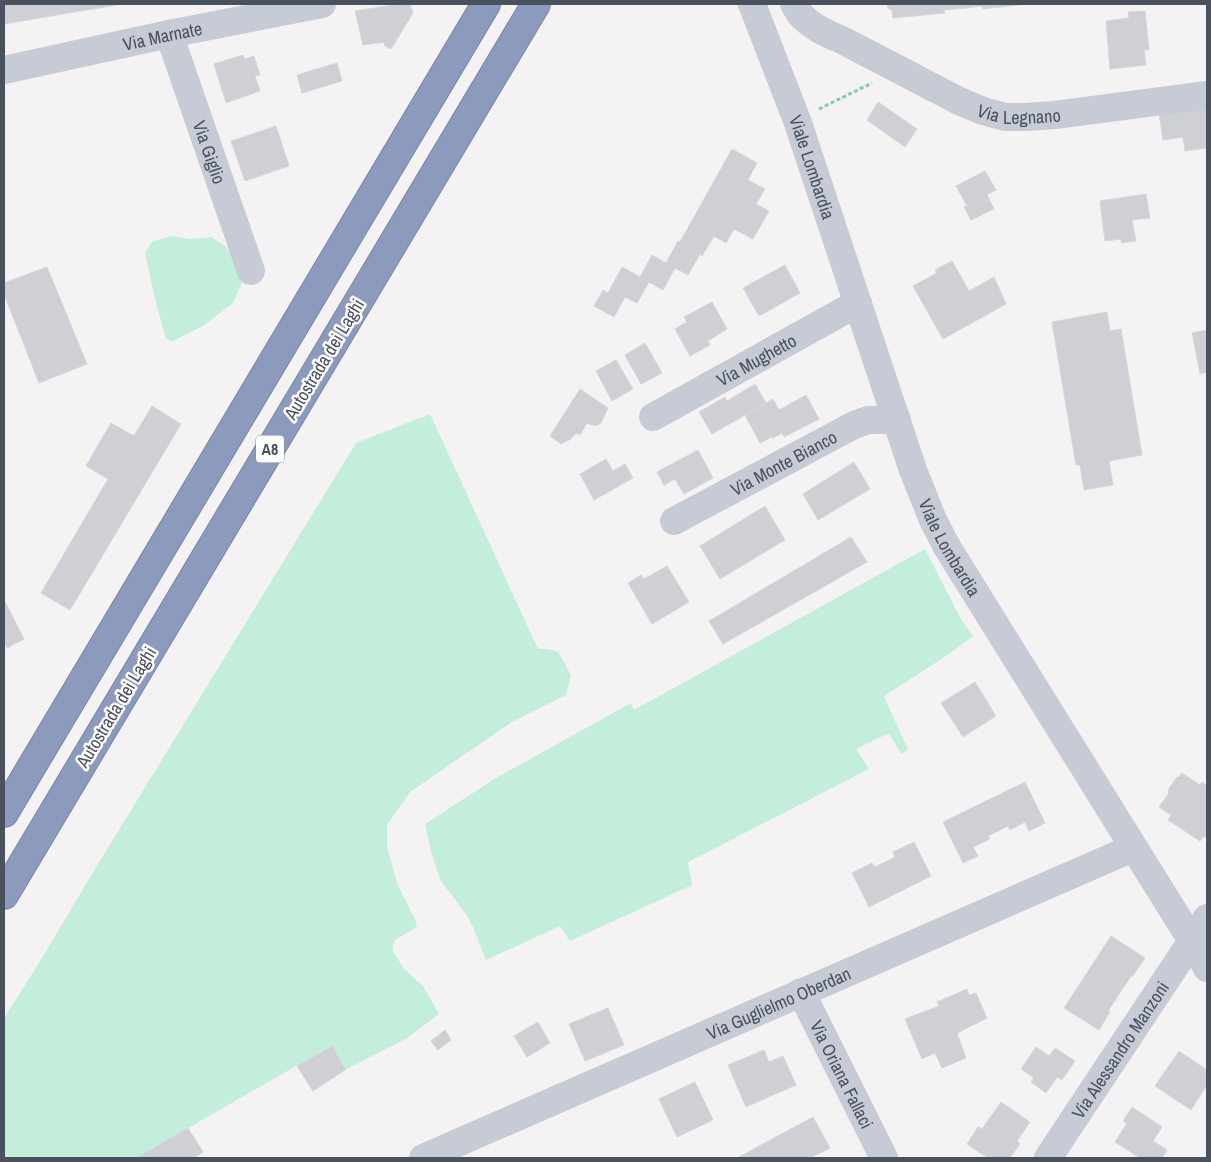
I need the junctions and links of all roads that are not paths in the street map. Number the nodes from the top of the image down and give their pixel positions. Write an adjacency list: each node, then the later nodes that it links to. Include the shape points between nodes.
1 (322, 4): 8 (street, Via Marnate)
2 (486, 4): 18 (highway, A8)
3 (536, 4): 20 (highway, Autostrada dei Laghi / A8)
4 (752, 4): 11 (street, Viale Lombardia)
5 (787, 4): 11 (street, Viale Lombardia, via 779,55)
6 (794, 4): 9 (street, Via Legnano, via 812,24)
7 (818, 4): 9 (street, Via Legnano, via 824,18)
8 (170, 34): 10 (street, Via Marnate); 13 (street, Via Giglio)
9 (846, 42): 12 (street, Via Legnano, via 959,101 1005,117 1055,116)
10 (4, 70)
11 (782, 83): 14 (street, Viale Lombardia)
12 (1207, 95)
13 (251, 271)
14 (858, 303): 15 (street, Via Mughetto); 16 (street, Viale Lombardia)
15 (654, 417)
16 (897, 420): 17 (street, Via Monte Bianco, via 868,420 854,424); 19 (street, Viale Lombardia, via 920,490 947,547)
17 (674, 521)
18 (4, 813)
19 (1133, 848): 22 (street, Viale Lombardia); 24 (street, Via Guglielmo Oberdan)
20 (4, 894)
21 (1207, 918): 22 (street, Via Alessandro Manzoni)
22 (1192, 942): 23 (street, Viale Lombardia); 27 (street, Via Alessandro Manzoni)
23 (1207, 968)
24 (801, 992): 25 (street, Via Guglielmo Oberdan); 26 (street, Via Oriana Fallaci)
25 (423, 1158)
26 (884, 1158)
27 (1048, 1158)

